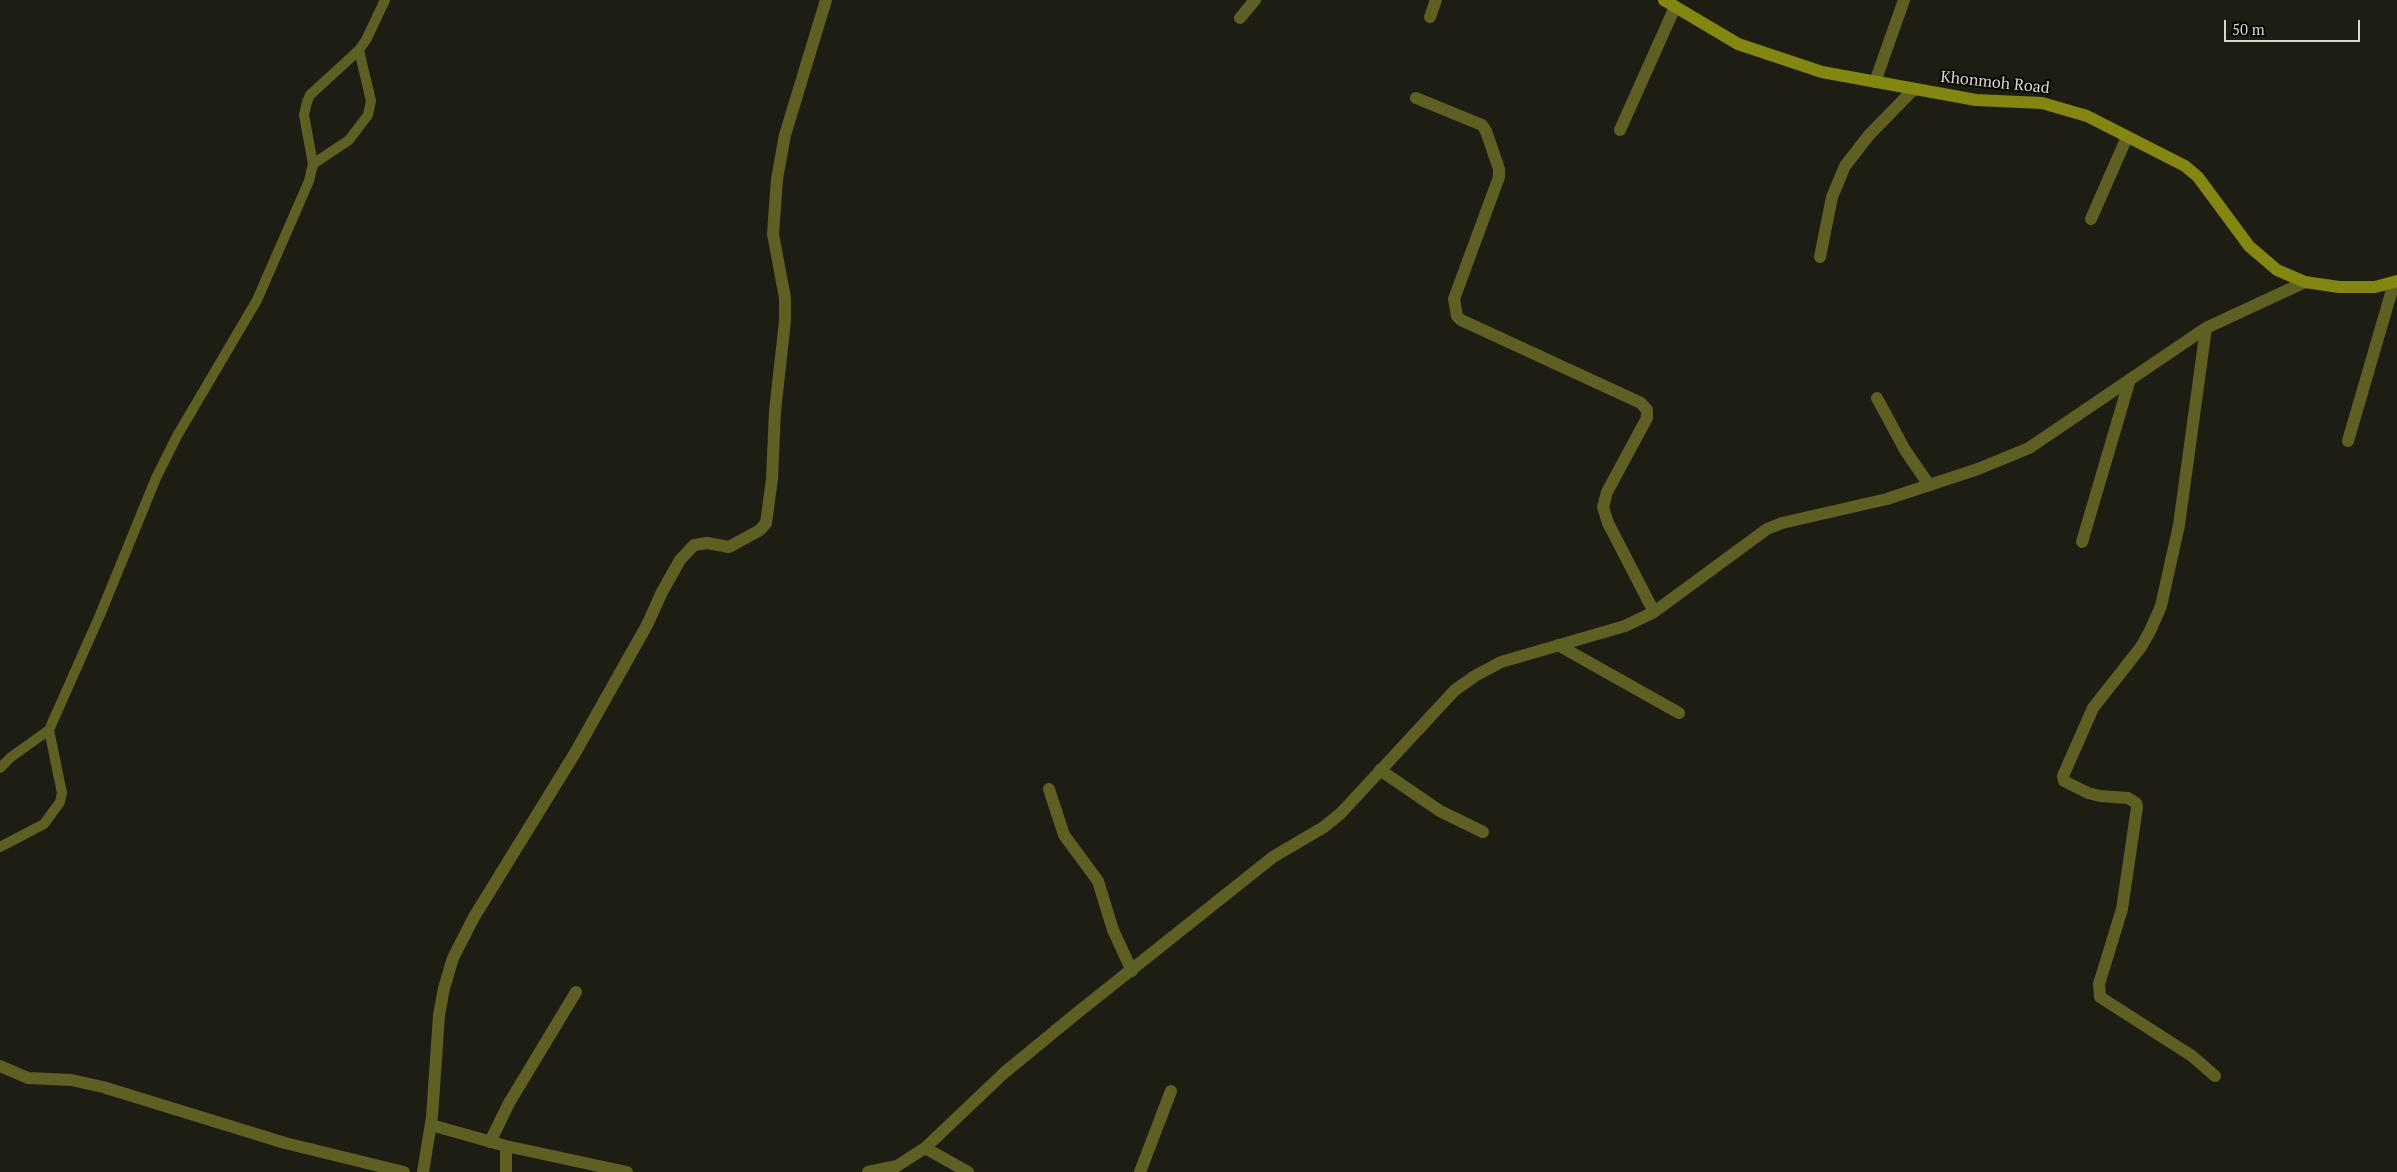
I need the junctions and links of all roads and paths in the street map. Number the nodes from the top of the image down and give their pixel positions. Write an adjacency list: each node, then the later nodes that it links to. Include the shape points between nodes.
1 (385, 0): 10 (lane)
2 (826, 0): 41 (street, via 785,135 777,179 773,234 785,298 785,321 766,523 732,546 694,545 680,560 575,753 474,917 453,958 444,988)
3 (1255, 0): 9 (street)
4 (1436, 0): 8 (street)
5 (1664, 0): 7 (main road, Khonmoh Road)
6 (1904, 0): 11 (street)
7 (1675, 7): 11 (main road, Khonmoh Road, via 1738,44 1822,72); 14 (street)
8 (1430, 17)
9 (1240, 18)
10 (359, 50): 16 (lane, via 310,95 307,102 304,115); 16 (lane, via 371,102 368,115 349,140)
11 (1874, 82): 12 (main road, Khonmoh Road)
12 (1913, 90): 15 (main road, Khonmoh Road, via 1976,100 2042,103 2087,116); 18 (street, via 1869,135 1845,166 1832,197)
13 (1416, 98): 27 (street, via 1482,125 1498,163 1499,177 1454,299 1457,316 1641,403 1647,410 1647,418 1607,492 1603,508)
14 (1620, 130)
15 (2128, 136): 17 (street); 19 (main road, Khonmoh Road, via 2185,166 2198,177 2261,258 2277,270)
16 (313, 164): 30 (lane, via 309,181 257,300 156,478)
17 (2090, 219)
18 (1820, 257)
19 (2305, 282): 20 (main road, Khonmoh Road, via 2339,287 2375,287); 21 (street)
20 (2395, 282): 24 (street)
21 (2206, 328): 22 (street); 39 (street, via 2179,525 2160,606 2141,647 2093,708 2063,776 2064,781 2088,793 2128,798 2137,807 2122,909 2098,984 2100,997 2192,1056)
22 (2130, 379): 25 (street, via 2028,448); 26 (street)
23 (1877, 398): 25 (street, via 1905,450)
24 (2348, 441)
25 (1929, 485): 27 (street, via 1887,499 1804,516 1774,526)
26 (2082, 542)
27 (1654, 612): 28 (street, via 1625,626)
28 (1558, 645): 29 (street); 32 (street, via 1501,662 1454,690)
29 (1678, 713)
30 (49, 730): 31 (lane); 35 (lane, via 62,794 60,802 44,824)
31 (0, 768)
32 (1380, 770): 34 (street, via 1440,811); 36 (street, via 1324,827 1274,857)
33 (1049, 789): 36 (street, via 1064,835 1098,880 1113,930)
34 (1483, 832)
35 (0, 847)
36 (1132, 971): 44 (street, via 1004,1073)
37 (576, 992): 42 (street, via 509,1103)
38 (0, 1066): 46 (street, via 28,1078 71,1080 104,1087 286,1143)
39 (2215, 1076)
40 (1171, 1092): 52 (street)
41 (430, 1126): 42 (street); 47 (street)
42 (490, 1142): 43 (street)
43 (506, 1146): 48 (street); 49 (street)
44 (925, 1148): 45 (street); 51 (street)
45 (896, 1169): 50 (street)
46 (404, 1172)
47 (423, 1172)
48 (506, 1172)
49 (627, 1172)
50 (868, 1172)
51 (968, 1172)
52 (1140, 1172)

